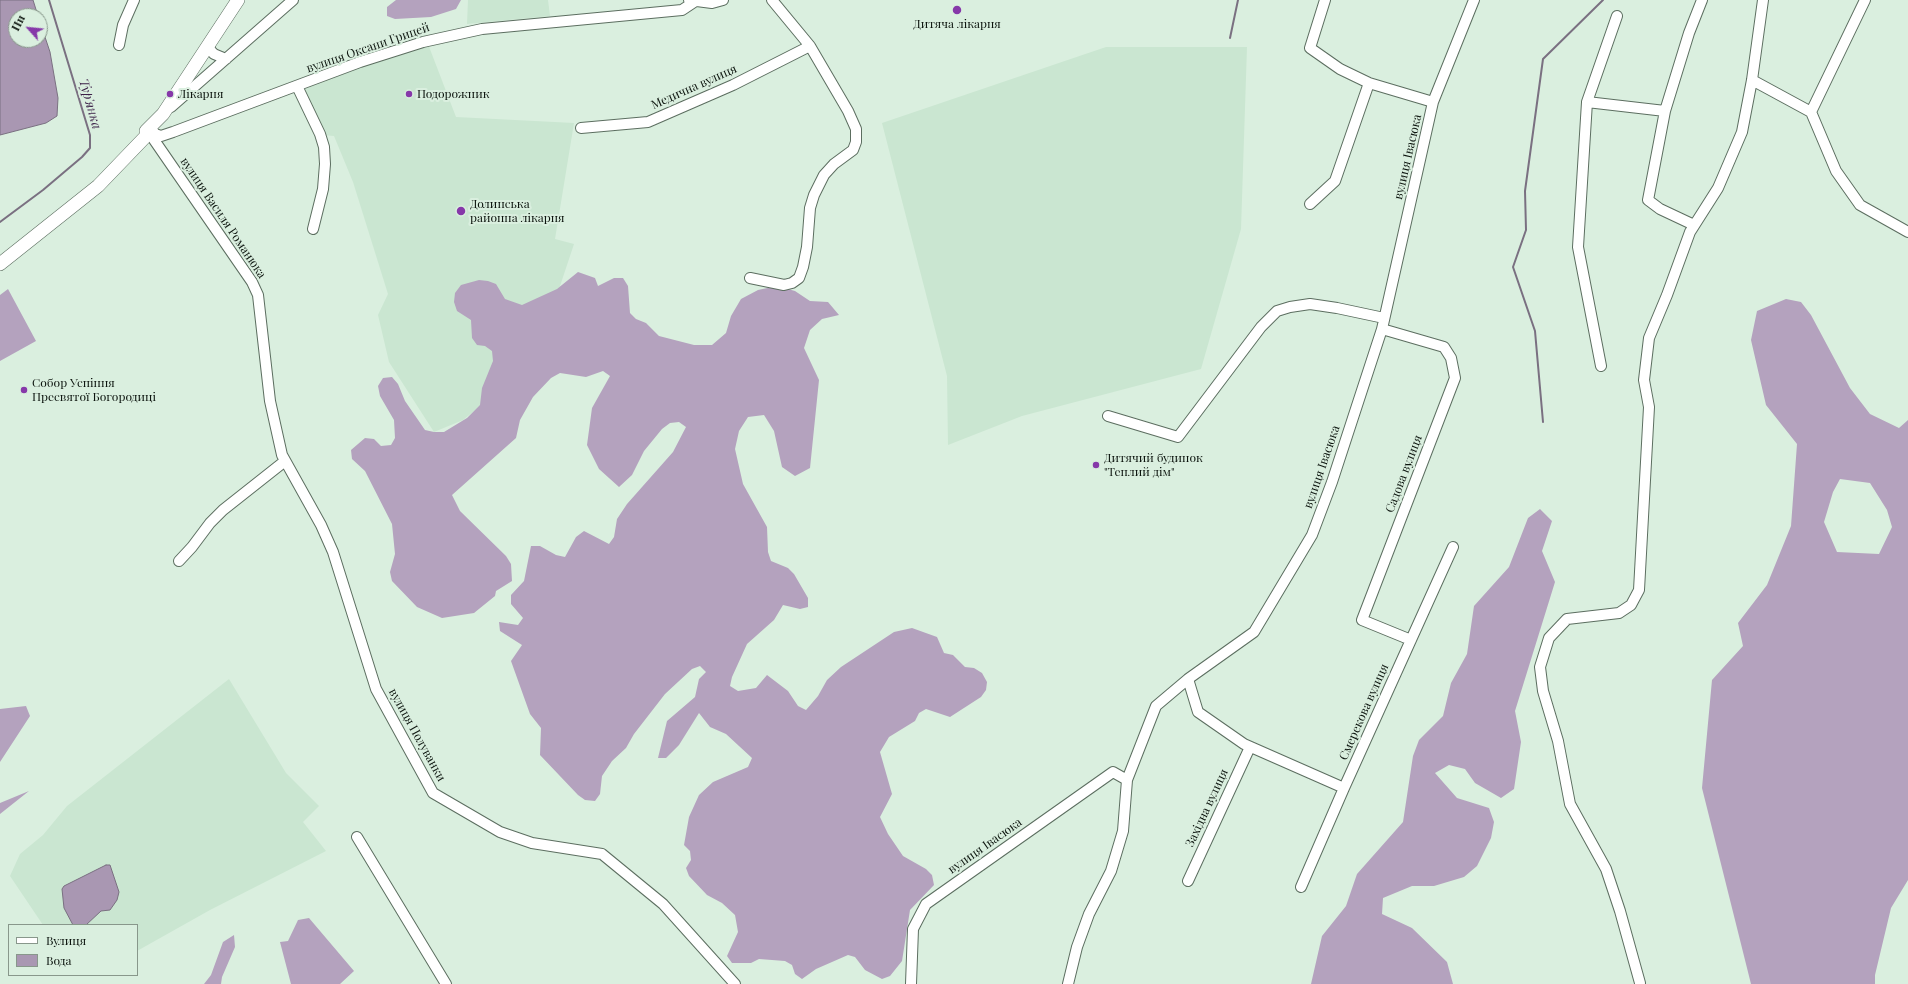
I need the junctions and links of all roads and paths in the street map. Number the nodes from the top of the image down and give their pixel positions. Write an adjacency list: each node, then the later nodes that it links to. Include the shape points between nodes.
1 (134, 0): 14 (street, via 123,25)
2 (238, 0): 13 (main road)
3 (293, 0): 16 (street)
4 (723, 0): 11 (street, via 712,3)
5 (772, 0): 15 (street)
6 (1325, 0): 18 (street, via 1310,48 1340,69)
7 (1474, 0): 20 (street, вулиця Івасюка)
8 (1702, 0): 22 (street)
9 (1763, 0): 17 (street)
10 (1864, 0): 23 (street)
11 (692, 1): 19 (street, вулиця Оксани Грицей, via 682,10 475,31 423,42)
12 (1617, 16): 21 (street)
13 (209, 44): 16 (street, via 214,54); 24 (main road)
14 (119, 45)
15 (810, 46): 25 (street, Медична вулиця, via 733,85 648,122); 32 (street, via 848,111 856,129 856,142 853,150 824,174 814,195 810,208 806,254 799,278 784,285)
16 (226, 59): 24 (street)
17 (1752, 80): 23 (street); 28 (street, via 1742,132 1718,188)
18 (1369, 83): 20 (street); 27 (street, via 1335,181)
19 (297, 86): 26 (street, вулиця Оксани Грицей, via 161,136); 29 (street, via 324,147 323,189)
20 (1433, 102): 33 (street, вулиця Івасюка)
21 (1587, 102): 22 (street); 35 (street, via 1578,247)
22 (1665, 111): 28 (street, via 1648,200 1660,209)
23 (1811, 112): 30 (street, via 1836,171 1860,206)
24 (162, 115): 26 (main road)
25 (581, 128)
26 (150, 132): 31 (main road, via 84,199); 37 (street, вулиця Василя Романюка, via 252,282 258,295 270,401)
27 (1310, 204)
28 (1694, 225): 48 (street, via 1648,338 1644,380 1649,407 1639,590 1631,605 1619,613 1567,619 1549,638 1540,667 1542,691 1558,741 1570,804 1606,869)
29 (313, 229)
30 (1908, 232)
31 (0, 264)
32 (750, 278)
33 (1384, 318): 34 (street, вулиця Івасюка); 36 (street, via 1310,304 1277,311 1261,327 1178,437)
34 (1382, 329): 40 (street, Садова вулиця, via 1444,347 1451,358 1455,378 1362,620); 41 (street, вулиця Івасюка, via 1312,535 1254,632)
35 (1600, 366)
36 (1108, 416)
37 (285, 461): 39 (street, via 223,510); 50 (street, вулиця Полуванки, via 333,552 376,689 433,793 500,832 532,843 602,854 663,904)
38 (1453, 547): 40 (street, Смерекова вулиця)
39 (179, 561)
40 (1411, 640): 44 (street, Смерекова вулиця)
41 (1188, 679): 42 (street, via 1198,712); 43 (street, вулиця Івасюка, via 1156,706)
42 (1250, 747): 44 (street); 46 (street, Західна вулиця)
43 (1127, 780): 51 (street, вулиця Івасюка, via 1113,772 926,904 913,929); 52 (street, вулиця Івасюка, via 1123,831 1112,871 1089,914 1077,947)
44 (1344, 788): 47 (street, Смерекова вулиця)
45 (357, 837): 49 (street)
46 (1188, 881)
47 (1301, 888)
48 (1640, 983)
49 (446, 984)
50 (735, 984)
51 (911, 984)
52 (1068, 984)

